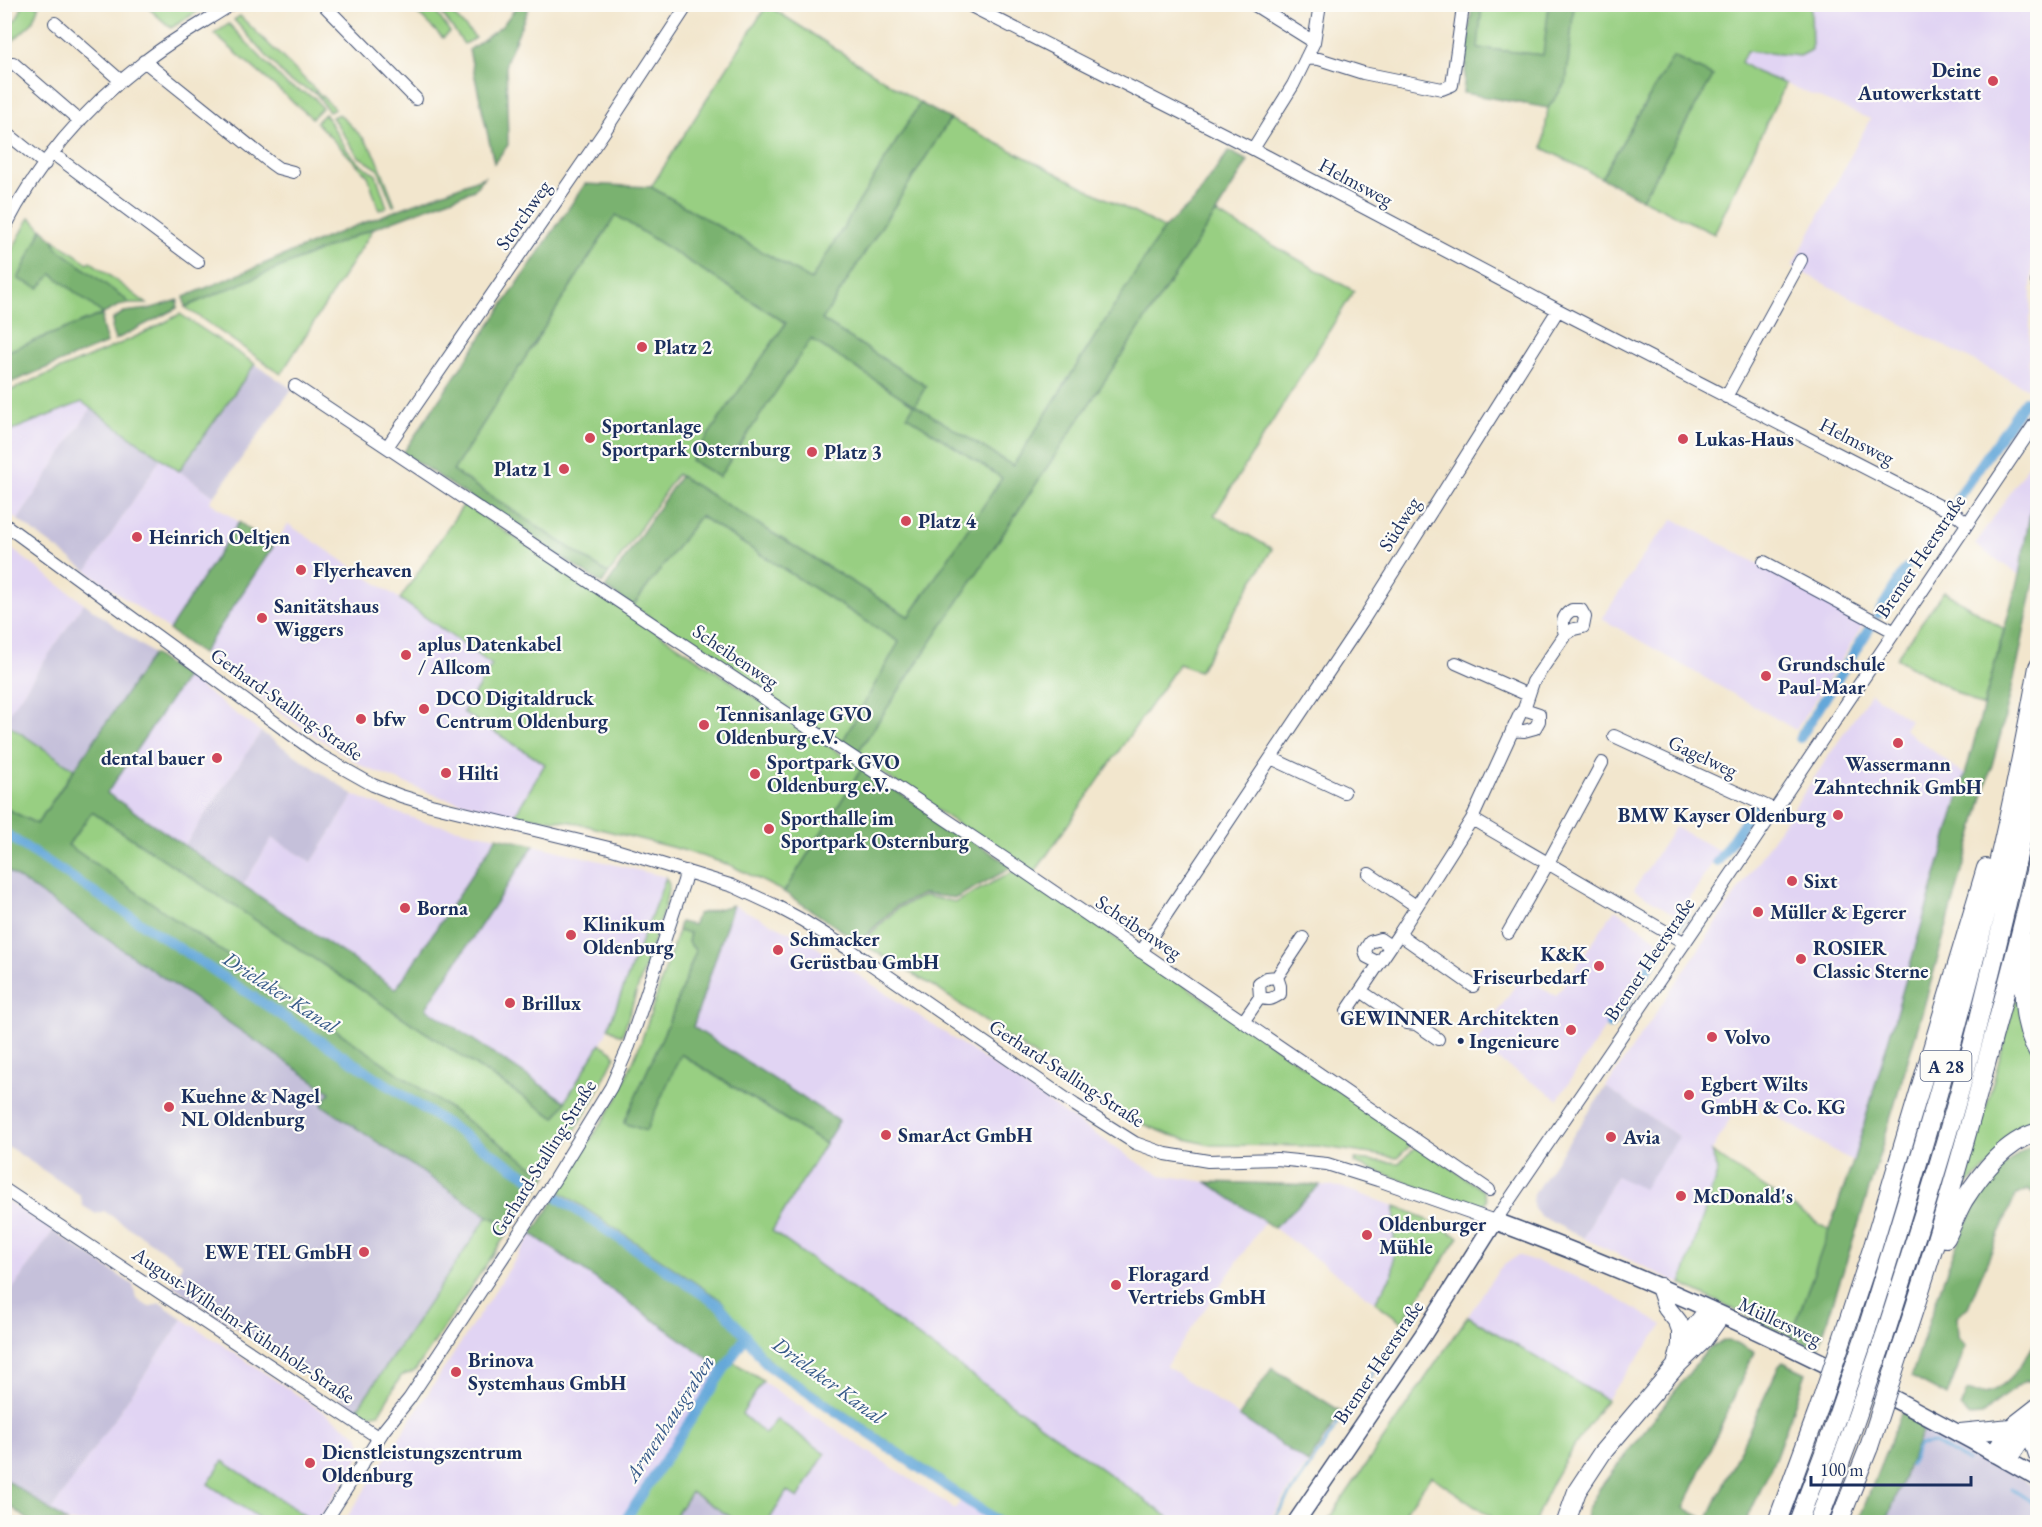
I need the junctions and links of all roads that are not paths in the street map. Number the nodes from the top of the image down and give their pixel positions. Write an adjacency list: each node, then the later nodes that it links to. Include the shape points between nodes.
1 (232, 4): 11 (street)
2 (323, 4): 14 (street)
3 (688, 4): 27 (street, Storchweg)
4 (967, 4): 17 (street, Helmsweg)
5 (1253, 4): 9 (street)
6 (1320, 4): 9 (street)
7 (1461, 4): 10 (street, via 1452,85 1443,89)
8 (55, 23): 13 (street)
9 (1314, 42): 10 (street)
10 (1306, 58): 17 (street)
11 (144, 61): 13 (street); 19 (street, via 278,168)
12 (13, 63): 15 (street)
13 (121, 81): 15 (street)
14 (416, 99)
15 (80, 121): 18 (street)
16 (4, 131): 18 (street)
17 (1253, 149): 23 (street, Helmsweg)
18 (48, 159): 20 (street); 22 (street)
19 (293, 172)
20 (4, 229)
21 (1801, 260): 25 (street)
22 (198, 262)
23 (1558, 310): 25 (street, Helmsweg); 39 (street, Südweg, via 1363,620)
24 (295, 386): 27 (street, Scheibenweg)
25 (1726, 397): 28 (street, Helmsweg)
26 (2037, 419): 28 (street, Bremer Heerstraße)
27 (387, 447): 57 (street, Scheibenweg)
28 (1967, 523): 31 (street, Bremer Heerstraße)
29 (4, 524): 48 (street, Gerhard-Stalling-Straße, via 318,754 368,782 431,806 609,848)
30 (1764, 562): 31 (street)
31 (1895, 632): 44 (street, Bremer Heerstraße)
32 (1565, 635): 35 (street)
33 (1456, 663): 35 (street)
34 (2037, 668): 43 (highway, A 28)
35 (1528, 695): 36 (street)
36 (1524, 709): 37 (street); 37 (street, via 1539,714 1539,721 1535,728)
37 (1512, 730): 45 (street)
38 (1614, 736): 44 (street, Gagelweg)
39 (1271, 758): 42 (street); 57 (street, Südweg)
40 (1602, 763): 47 (street)
41 (2037, 763): 88 (highway, A 28, bridge, via 2001,930 1939,1161 1884,1338)
42 (1344, 792)
43 (2013, 796): 80 (highway, bridge, via 1982,880 1874,1246); 87 (highway, A 28, bridge, via 1983,930 1921,1155 1866,1332)
44 (1774, 810): 55 (street, Bremer Heerstraße)
45 (1472, 819): 47 (street); 51 (street)
46 (2037, 857): 50 (highway)
47 (1548, 863): 52 (street); 55 (street)
48 (686, 872): 68 (street, Gerhard-Stalling-Straße, via 733,886 802,920 1135,1143 1166,1154 1208,1161 1277,1159 1327,1164); 77 (street, Gerhard-Stalling-Straße, via 629,1046 611,1087 410,1399)
49 (1369, 874): 51 (street)
50 (2029, 900): 64 (highway, via 2023,990 2026,1023); 69 (highway, via 1972,1119)
51 (1416, 906): 53 (street)
52 (1508, 933)
53 (1400, 934): 56 (street); 59 (street)
54 (1303, 938): 62 (street, via 1277,977 1280,994 1266,1000 1260,997)
55 (1685, 943): 68 (street, Bremer Heerstraße)
56 (1390, 946): 58 (street); 58 (street, via 1380,939 1370,942 1365,950 1367,957)
57 (1141, 952): 62 (street, Scheibenweg)
58 (1379, 963): 60 (street)
59 (1473, 986)
60 (1361, 991): 61 (street); 63 (street)
61 (1347, 1011)
62 (1243, 1022): 67 (street, Scheibenweg)
63 (1438, 1039)
64 (2037, 1052)
65 (2037, 1132): 69 (highway, via 2006,1148 1990,1165 1963,1201)
66 (4, 1189): 77 (street, August-Wilhelm-Kühnholz-Straße)
67 (1489, 1190)
68 (1496, 1221): 70 (main road, Müllersweg); 83 (main road, Bremer Heerstraße)
69 (1926, 1274): 89 (highway, bridge, via 1869,1448)
70 (1660, 1287): 71 (main road, Müllersweg); 72 (highway, via 1681,1330)
71 (1714, 1313): 72 (highway); 73 (highway, via 1702,1340); 76 (main road, Müllersweg)
72 (1681, 1345): 73 (highway)
73 (1676, 1366): 84 (highway, via 1602,1452 1577,1491)
74 (2035, 1413): 75 (highway); 78 (highway, via 2033,1441); 79 (highway)
75 (2011, 1428): 76 (highway); 79 (highway)
76 (1960, 1433): 79 (main road, Müllersweg)
77 (379, 1438): 82 (street)
78 (2037, 1455)
79 (2001, 1457): 81 (main road, Müllersweg)
80 (1800, 1464): 85 (highway); 86 (highway)
81 (2037, 1478)
82 (325, 1522)
83 (1296, 1522)
84 (1566, 1522)
85 (1766, 1522)
86 (1777, 1522)
87 (1798, 1522)
88 (1818, 1522)
89 (1839, 1522)

